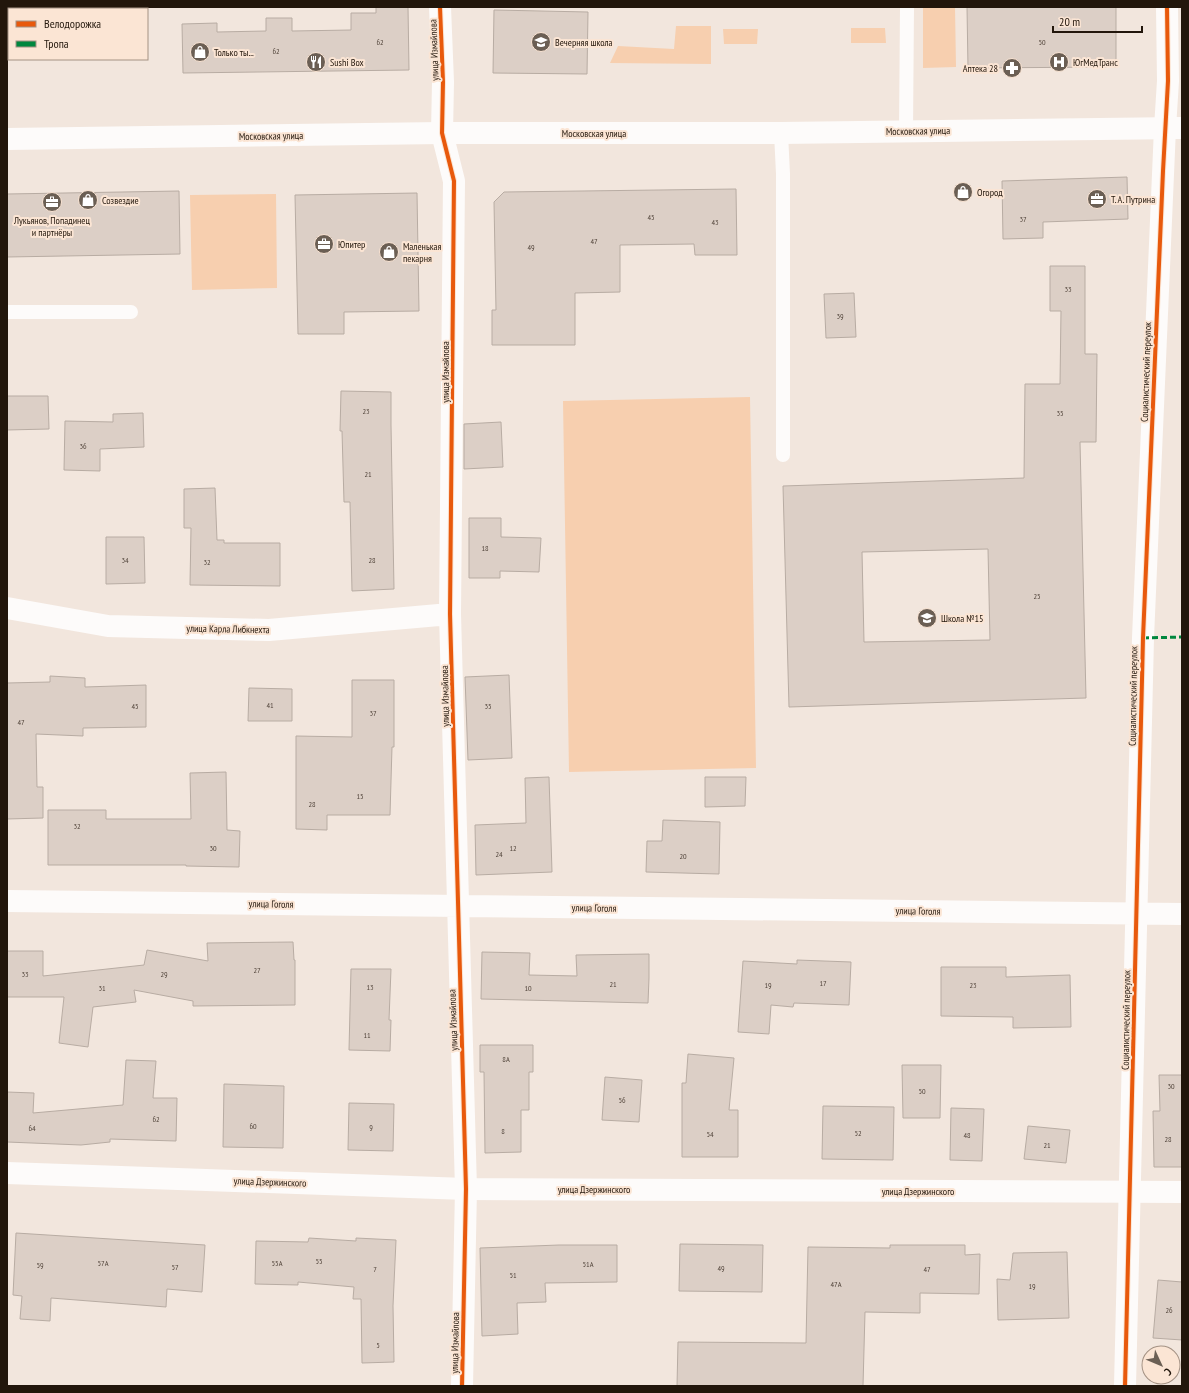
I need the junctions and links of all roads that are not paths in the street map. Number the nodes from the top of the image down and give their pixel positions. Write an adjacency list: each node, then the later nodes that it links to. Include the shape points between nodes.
1 (440, 7): 7 (street, улица Измайлова)
2 (906, 7): 5 (lane)
3 (1166, 7): 4 (street, Социалистический переулок, via 1168,81)
4 (1174, 128): 5 (street, Московская улица); 16 (street, Социалистический переулок, via 1143,638)
5 (906, 131): 6 (street, Московская улица)
6 (781, 132): 7 (street, Московская улица); 11 (lane)
7 (442, 133): 8 (street, Московская улица); 13 (street, улица Измайлова, via 454,181)
8 (7, 139)
9 (7, 312): 10 (lane)
10 (131, 312)
11 (784, 455)
12 (7, 608): 13 (street, улица Карла Либкнехта, via 108,626 268,630)
13 (450, 614): 15 (street, улица Измайлова)
14 (7, 902): 15 (street, улица Гоголя)
15 (458, 906): 16 (street, улица Гоголя); 19 (street, улица Измайлова)
16 (1136, 913): 17 (street, улица Гоголя); 20 (street, Социалистический переулок)
17 (1182, 914)
18 (7, 1173): 19 (street, улица Дзержинского)
19 (466, 1189): 20 (street, улица Дзержинского); 22 (street, улица Измайлова)
20 (1130, 1192): 21 (street, улица Дзержинского); 23 (street, Социалистический переулок)
21 (1182, 1192)
22 (462, 1386)
23 (1125, 1386)

